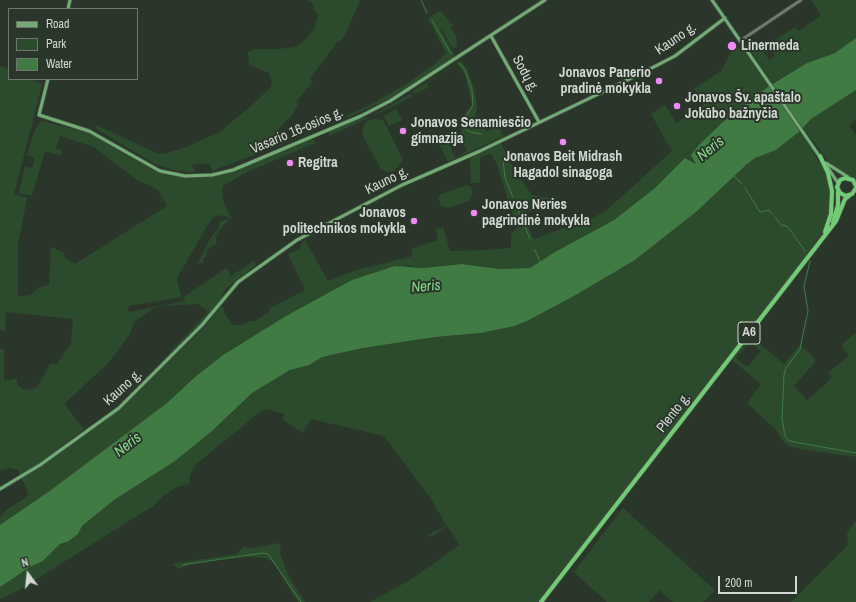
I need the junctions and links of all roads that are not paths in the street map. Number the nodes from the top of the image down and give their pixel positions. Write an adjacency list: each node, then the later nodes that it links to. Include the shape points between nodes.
1 (545, 0): 5 (main road, Vasario 16-osios g.)
2 (712, 0): 4 (main road)
3 (801, 0): 6 (street)
4 (725, 18): 6 (main road); 8 (main road, Kauno g., via 675,56)
5 (491, 36): 7 (main road, Vasario 16-osios g., via 376,109 232,170 212,176 184,176 160,170 89,131 39,115); 8 (main road, Sodų g.)
6 (740, 41): 9 (main road)
7 (48, 80)
8 (539, 122): 18 (main road, Kauno g., via 377,198 297,240 232,287 202,325 119,408 40,465)
9 (820, 156): 10 (main road); 17 (highway, via 828,173 832,191 831,214)
10 (824, 162): 11 (main road); 12 (main road)
11 (848, 178): 12 (highway, via 842,178); 13 (highway, A6)
12 (838, 183): 14 (highway, A6)
13 (856, 186): 15 (highway, A6)
14 (838, 191): 15 (highway); 16 (highway, A6, via 837,209)
15 (849, 196): 16 (highway, A6)
16 (830, 228): 17 (highway, A6)
17 (823, 237): 19 (highway, Plento g. / A6)
18 (0, 489)
19 (541, 602)

